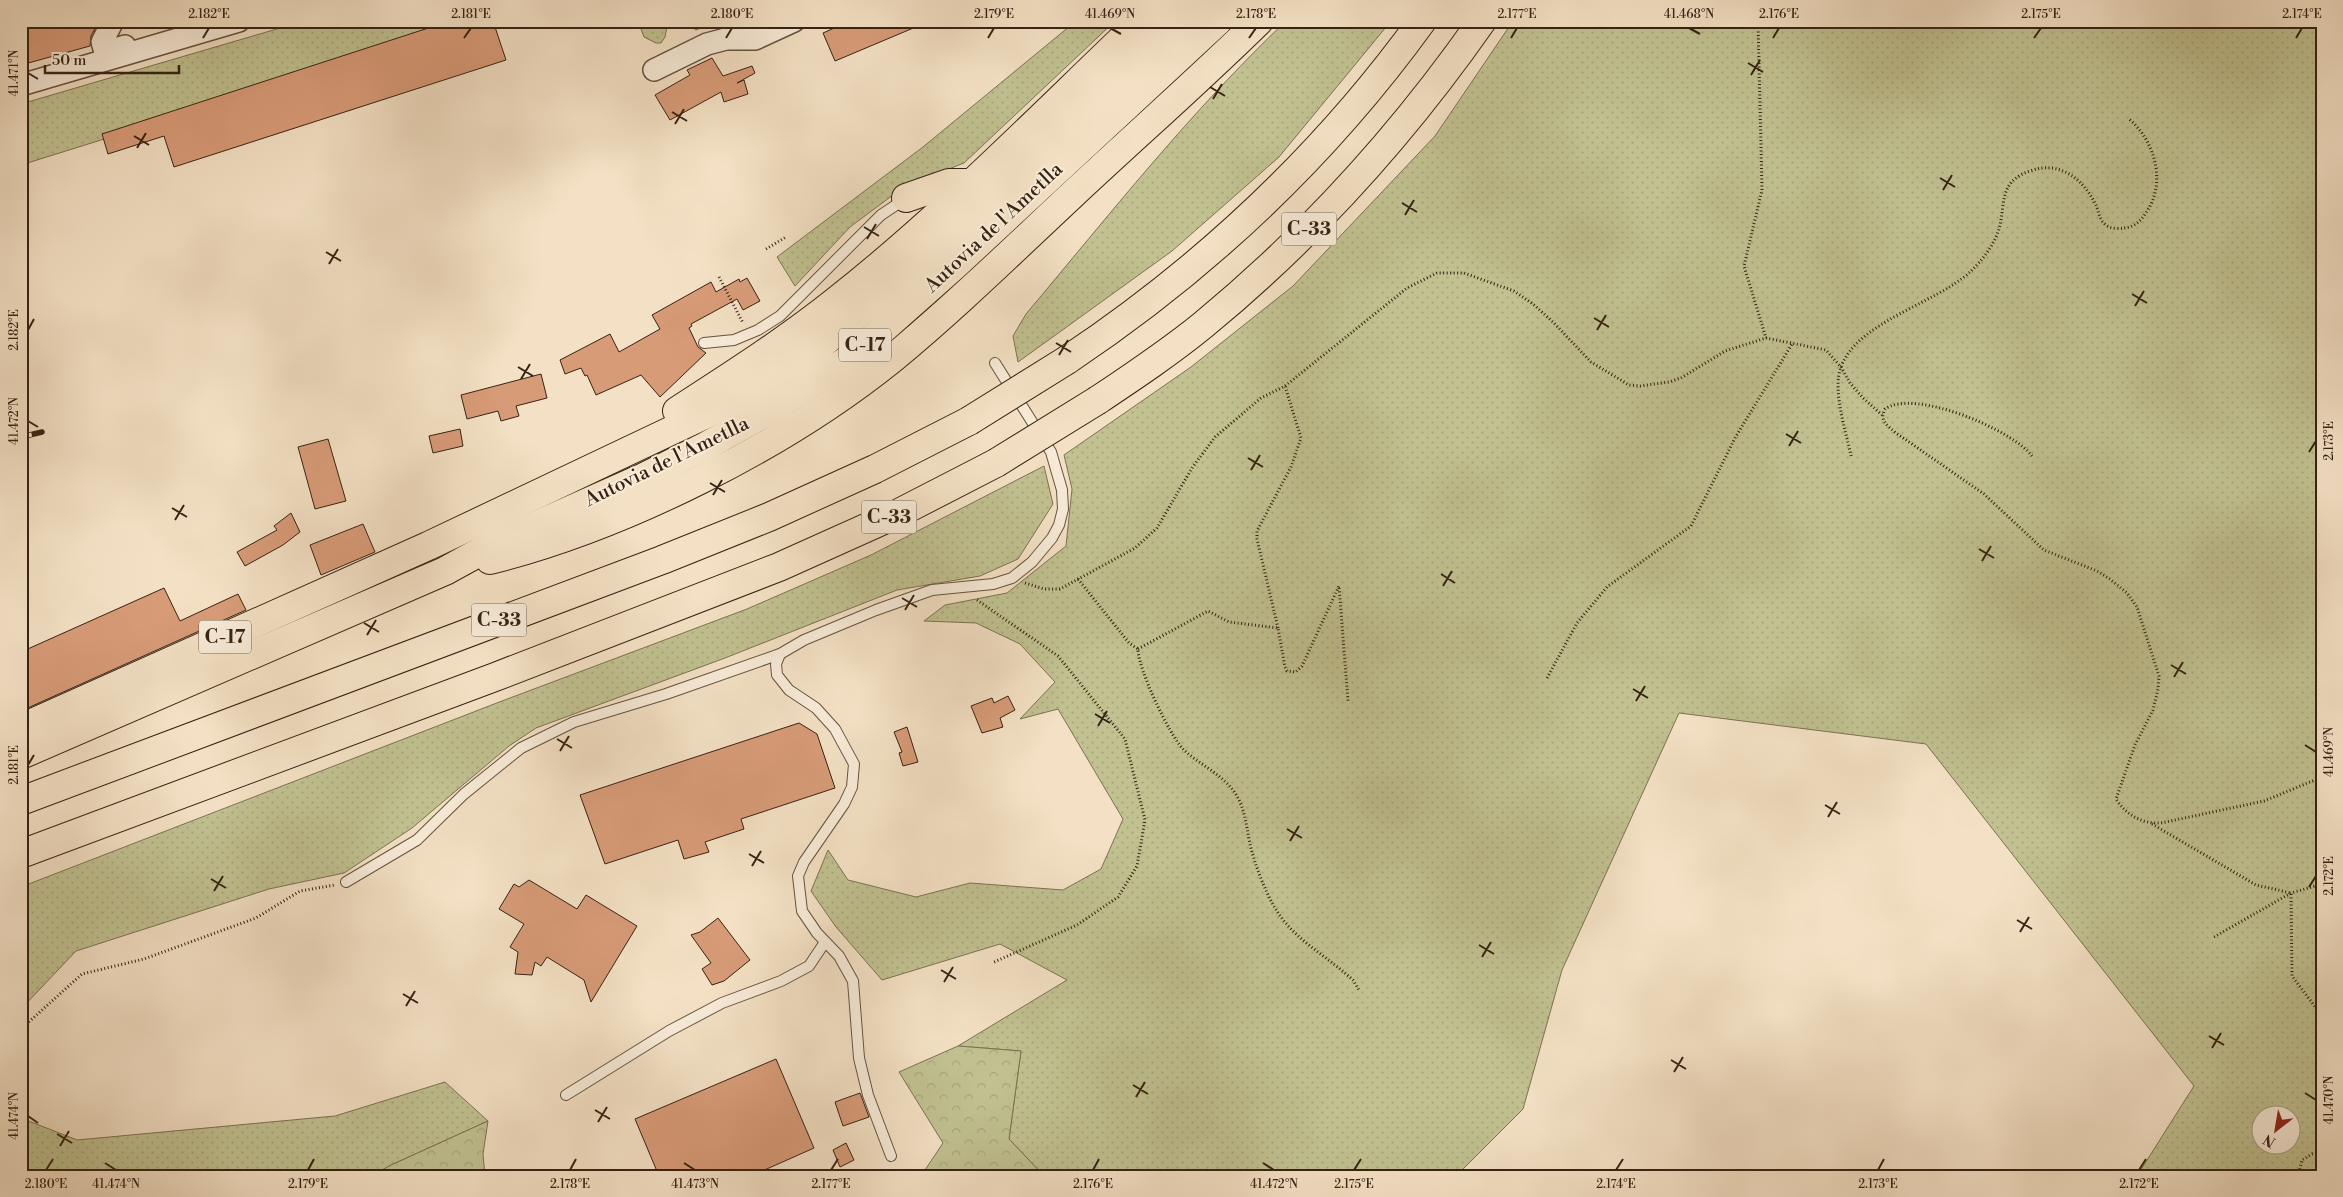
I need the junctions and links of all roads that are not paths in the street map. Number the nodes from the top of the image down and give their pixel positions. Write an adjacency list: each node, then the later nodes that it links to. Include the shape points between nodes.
1 (113, 21): 14 (street, via 102,42 104,52)
2 (128, 21): 14 (street)
3 (191, 21): 14 (street, via 185,27)
4 (744, 21): 13 (street)
5 (794, 21): 13 (street, via 755,39)
6 (1141, 21): 17 (highway)
7 (1179, 21): 22 (highway, Autovia de l'Ametlla / C-17, via 914,268 816,348 742,396)
8 (1218, 21): 23 (highway, Autovia de l'Ametlla / C-17, via 849,359 774,408 706,446)
9 (1259, 21): 23 (highway, via 938,320 843,396 736,460 656,500 530,550)
10 (1422, 21): 27 (highway, C-33, bridge, via 1356,106 1281,188 1218,246 1117,327 969,421 875,470 662,560)
11 (1482, 21): 28 (highway, C-33, bridge, via 1443,78 1393,139 1314,224 1252,283 1202,326 1098,400 996,463 897,514 771,570)
12 (227, 23): 14 (street)
13 (726, 38): 15 (street)
14 (111, 54): 16 (street)
15 (654, 70)
16 (21, 84)
17 (971, 183): 18 (highway, via 949,183); 19 (highway)
18 (906, 198): 19 (highway, via 918,205); 20 (lane, via 881,215 788,310 734,340)
19 (927, 223): 22 (highway, via 836,302 672,414)
20 (704, 342)
21 (994, 363): 24 (lane, via 1051,452 1062,490 1063,509 1060,525 1052,538 1032,562 1012,578 993,584 932,590 804,640)
22 (650, 439): 25 (highway, Autovia de l'Ametlla / C-17, via 428,546)
23 (445, 571): 26 (highway, Autovia de l'Ametlla / C-17)
24 (780, 654): 29 (lane, via 574,722 522,748 464,794 417,840); 30 (lane, via 776,664 778,675 790,690 816,708 835,729 854,764 852,787 844,804 798,876 802,911)
25 (21, 728)
26 (21, 755)
27 (21, 801)
28 (21, 854)
29 (346, 882)
30 (825, 942): 31 (lane, via 809,966 781,981 722,1003 668,1031); 32 (lane, via 839,956 853,981 859,1058 868,1095)
31 (566, 1094)
32 (891, 1156)

